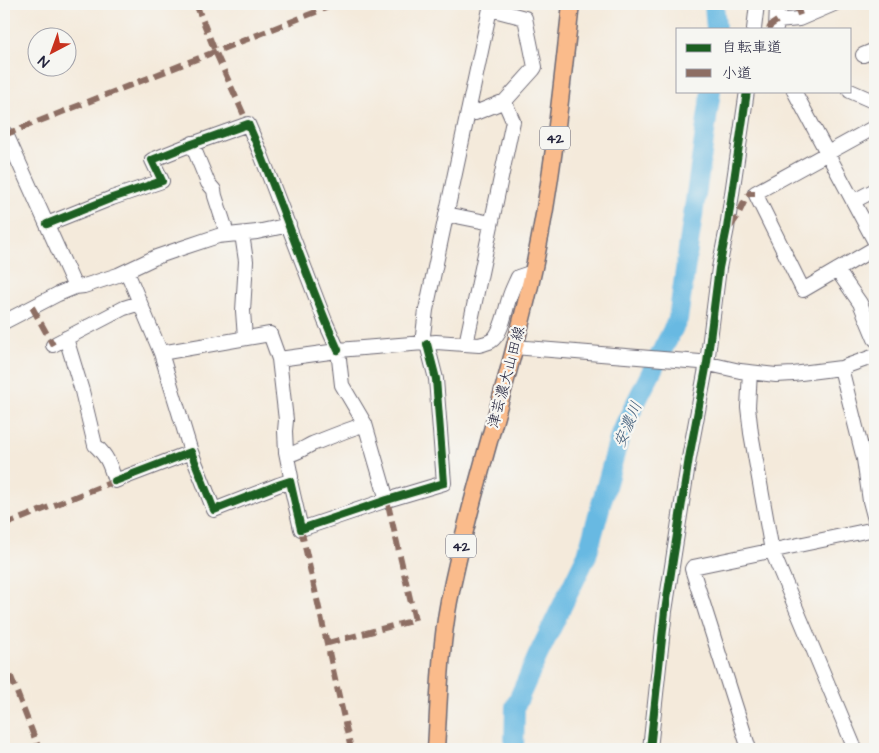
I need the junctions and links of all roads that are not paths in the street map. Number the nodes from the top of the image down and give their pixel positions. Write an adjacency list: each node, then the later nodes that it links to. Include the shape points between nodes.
1 (571, 4): 31 (main road, 津芸濃大山田線 / 42, via 544,216)
2 (757, 4): 8 (street)
3 (777, 4): 7 (street)
4 (834, 4): 6 (street)
5 (490, 7): 12 (street, via 525,18 535,64); 14 (street)
6 (801, 24): 7 (street)
7 (777, 25)
8 (754, 28)
9 (746, 92): 44 (street, via 727,228)
10 (795, 92): 18 (street)
11 (852, 92): 13 (street)
12 (505, 101): 14 (street, via 475,113); 22 (street, via 513,121)
13 (875, 102)
14 (468, 112): 21 (street)
15 (875, 127): 18 (street)
16 (6, 134): 23 (street)
17 (194, 143): 23 (street, via 152,160 162,181); 24 (street, via 248,124); 26 (street, via 214,190)
18 (828, 153): 20 (street); 29 (street, via 755,193 803,290)
19 (875, 190): 20 (street)
20 (854, 202): 27 (street)
21 (446, 214): 22 (street); 37 (street, via 426,310)
22 (491, 223): 38 (street)
23 (47, 224): 32 (street)
24 (289, 225): 25 (street); 40 (street)
25 (242, 234): 26 (street); 35 (street, via 246,261)
26 (224, 235): 30 (street, via 156,257)
27 (875, 242)
28 (875, 248): 29 (street)
29 (838, 270): 36 (street, via 860,303)
30 (126, 272): 32 (street); 33 (street)
31 (533, 272): 38 (street, via 518,277 498,334 479,345); 39 (main road, 津芸濃大山田線 / 42)
32 (75, 287): 34 (street)
33 (140, 303): 41 (street); 48 (street, via 60,341 82,390 95,445 109,461 116,481)
34 (4, 322)
35 (245, 338): 41 (street); 43 (street, via 270,334)
36 (875, 339)
37 (425, 344): 38 (street); 40 (street); 51 (street, via 436,379 444,483)
38 (466, 344)
39 (519, 347): 44 (street); 55 (main road, 津芸濃大山田線 / 42, via 458,559 449,602)
40 (338, 350): 43 (street); 47 (street, via 342,385)
41 (161, 353): 48 (street)
42 (875, 356): 45 (street)
43 (279, 359): 49 (street)
44 (703, 363): 46 (street); 56 (street, via 665,611)
45 (841, 368): 46 (street, via 776,375); 52 (street, via 864,459)
46 (750, 372): 54 (street, via 748,407 751,434)
47 (365, 424): 49 (street); 51 (street)
48 (191, 452): 50 (street, via 214,510)
49 (287, 455): 50 (street)
50 (290, 481): 51 (street, via 300,529)
51 (387, 500)
52 (875, 520)
53 (875, 529): 54 (street)
54 (772, 550): 57 (street, via 692,569); 58 (street)
55 (436, 749)
56 (650, 749)
57 (749, 749)
58 (855, 749)

